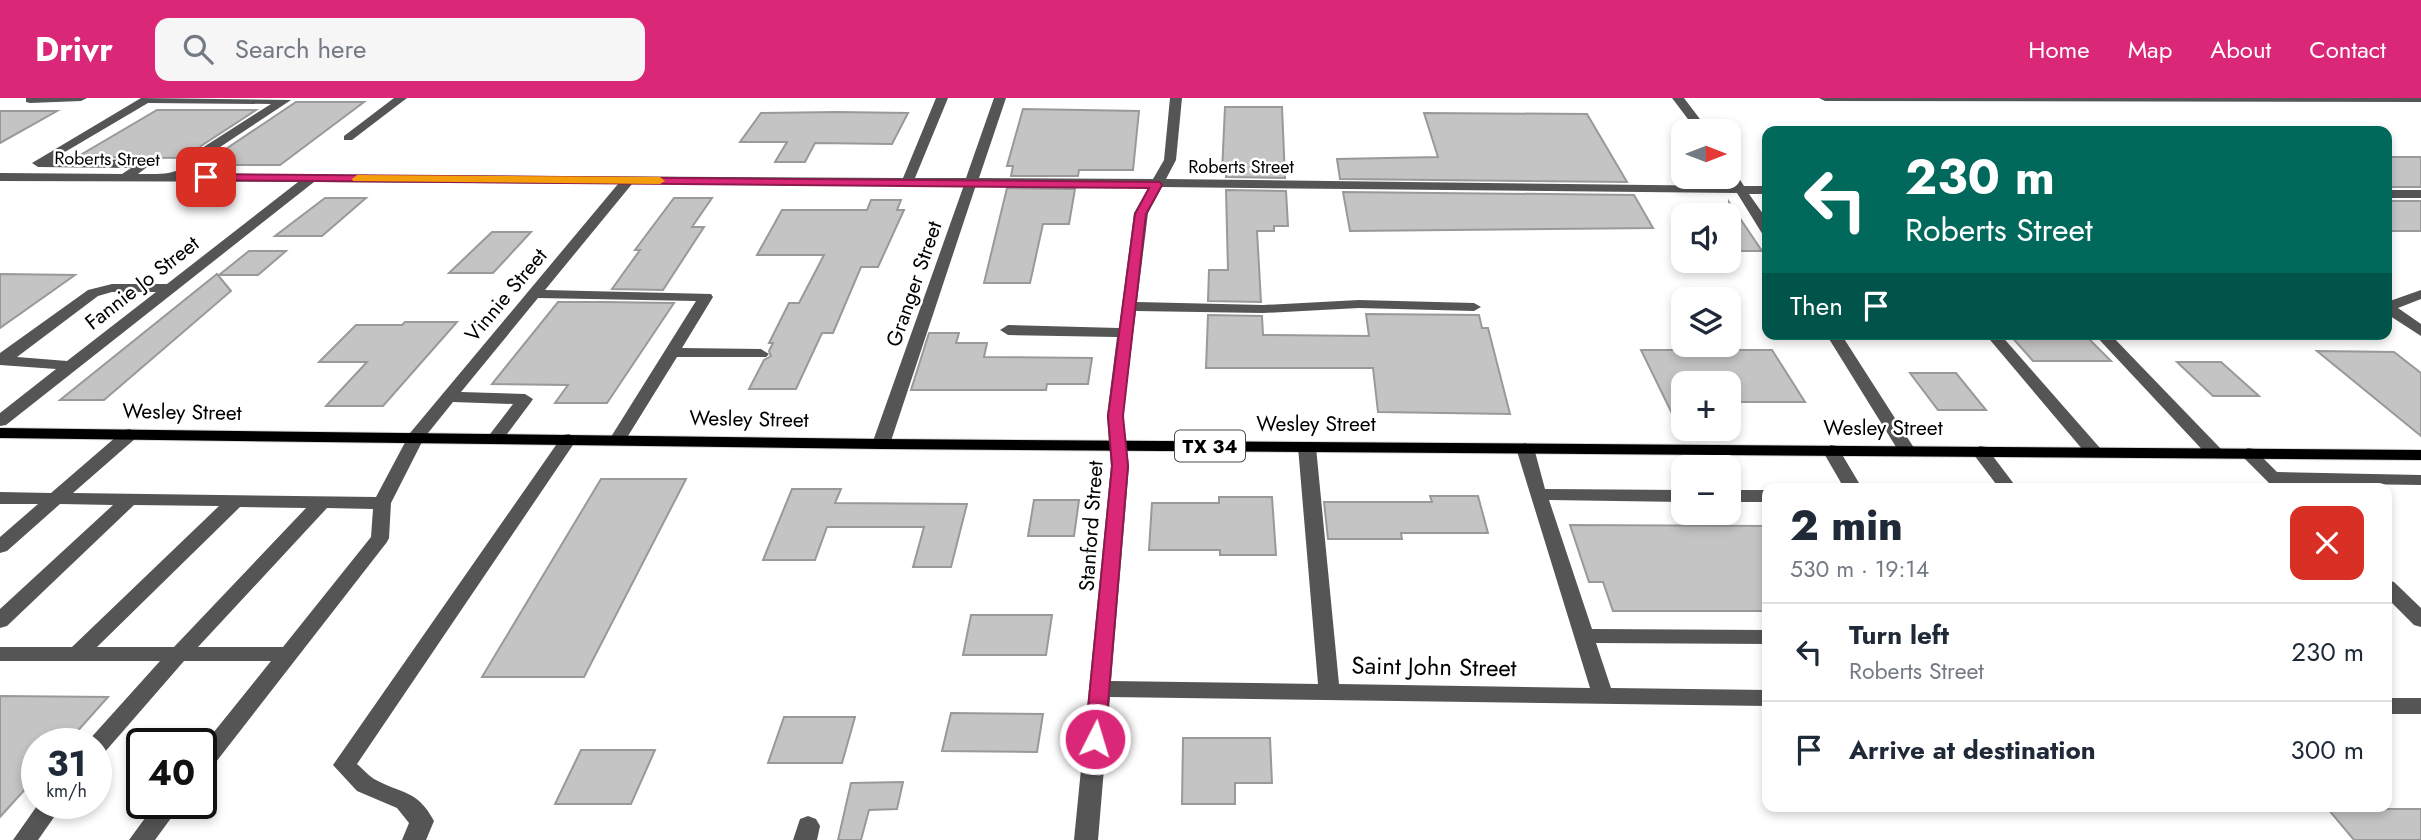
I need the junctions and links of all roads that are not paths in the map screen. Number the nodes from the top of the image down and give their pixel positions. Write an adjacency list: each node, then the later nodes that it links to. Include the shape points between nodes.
1 (33, 98): 2 (street, via 30,100)
2 (81, 98)
3 (401, 98): 14 (street)
4 (942, 98): 20 (street)
5 (1000, 98): 21 (street, Granger Street)
6 (1175, 98): 22 (street, Stanford Street, via 1170,160)
7 (1678, 98): 13 (street)
8 (1825, 98): 11 (street)
9 (148, 99): 10 (street); 15 (street, via 38,163 145,164)
10 (286, 99): 17 (street, via 206,151)
11 (2092, 99): 12 (street)
12 (2421, 99)
13 (1694, 119)
14 (348, 138)
15 (127, 176): 16 (street, Roberts Street); 17 (street, Roberts Street)
16 (0, 177)
17 (178, 177): 18 (street, Roberts Street)
18 (310, 178): 19 (street, Roberts Street); 28 (street, Fannie Jo Street)
19 (628, 180): 20 (street, Roberts Street); 30 (street, Vinnie Street)
20 (907, 182): 21 (street, Roberts Street)
21 (971, 182): 22 (street, Roberts Street); 53 (street, Granger Street)
22 (1156, 185): 23 (street, Roberts Street); 32 (street, Stanford Street, via 1140,214)
23 (1741, 190): 24 (street, Roberts Street); 27 (street)
24 (1762, 190)
25 (2392, 194): 26 (street)
26 (2421, 194)
27 (1762, 223)
28 (170, 288): 43 (street, via 112,288 93,293); 44 (street, Fannie Jo Street)
29 (2421, 293): 31 (street)
30 (534, 294): 41 (street, via 706,297); 45 (street, Vinnie Street)
31 (2392, 305)
32 (1129, 306): 33 (street); 37 (street, Stanford Street)
33 (1474, 307)
34 (2392, 311): 36 (street)
35 (1008, 330): 37 (street)
36 (2421, 331)
37 (1126, 333): 54 (street, Stanford Street, via 1115,416)
38 (1837, 340): 58 (street)
39 (1997, 340): 60 (street)
40 (2107, 340): 61 (street)
41 (672, 352): 42 (street); 52 (street)
42 (761, 354)
43 (0, 360): 44 (street)
44 (71, 366): 46 (street, Fannie Jo Street)
45 (449, 397): 49 (street, Vinnie Street); 50 (street, via 526,399)
46 (0, 421)
47 (0, 433): 48 (main road, Wesley Street / TX 34)
48 (130, 434): 49 (main road, Wesley Street / TX 34); 73 (street)
49 (416, 437): 50 (main road, Wesley Street / TX 34); 77 (street, Vinnie Street)
50 (495, 438): 51 (main road, Wesley Street / TX 34)
51 (569, 439): 52 (main road, Wesley Street / TX 34); 98 (street, via 344,765 365,785 405,801 422,821)
52 (617, 440): 53 (main road, Wesley Street / TX 34)
53 (881, 444): 54 (main road, Wesley Street / TX 34)
54 (1119, 444): 55 (main road, Wesley Street / TX 34); 88 (street, Stanford Street)
55 (1307, 447): 56 (main road, Wesley Street / TX 34); 89 (street)
56 (1525, 448): 57 (main road, Wesley Street / TX 34); 68 (street)
57 (1831, 450): 58 (main road, Wesley Street / TX 34); 65 (street)
58 (1907, 451): 59 (main road, Wesley Street / TX 34)
59 (1980, 451): 60 (main road, Wesley Street / TX 34); 66 (street)
60 (2094, 452): 61 (main road, Wesley Street / TX 34)
61 (2215, 453): 62 (main road, Wesley Street / TX 34)
62 (2248, 453): 63 (main road, Wesley Street / TX 34); 67 (street)
63 (2421, 455)
64 (2421, 480): 67 (street)
65 (1850, 483)
66 (2004, 483)
67 (2279, 483)
68 (1538, 494): 69 (street); 82 (street)
69 (1671, 496)
70 (1741, 496): 71 (street)
71 (1762, 496)
72 (0, 498): 73 (street)
73 (56, 498): 74 (street); 78 (street)
74 (130, 499): 75 (street); 81 (street)
75 (235, 501): 76 (street); 86 (street)
76 (323, 502): 77 (street); 87 (street)
77 (382, 503): 85 (street, via 380,538)
78 (0, 547)
79 (2392, 592): 80 (street)
80 (2421, 620)
81 (0, 621)
82 (1584, 636): 83 (street); 90 (street)
83 (1762, 637)
84 (0, 654): 86 (street)
85 (290, 654): 87 (street); 93 (street)
86 (76, 655): 87 (street)
87 (177, 656): 92 (street)
88 (1100, 689): 89 (street, Saint John Street); 99 (street, Stanford Street)
89 (1329, 692): 90 (street, Saint John Street)
90 (1603, 696): 91 (street, Saint John Street)
91 (1762, 698)
92 (112, 729)
93 (217, 745)
94 (40, 819): 96 (street)
95 (157, 819): 97 (street)
96 (25, 840)
97 (141, 840)
98 (414, 840)
99 (1086, 840)

